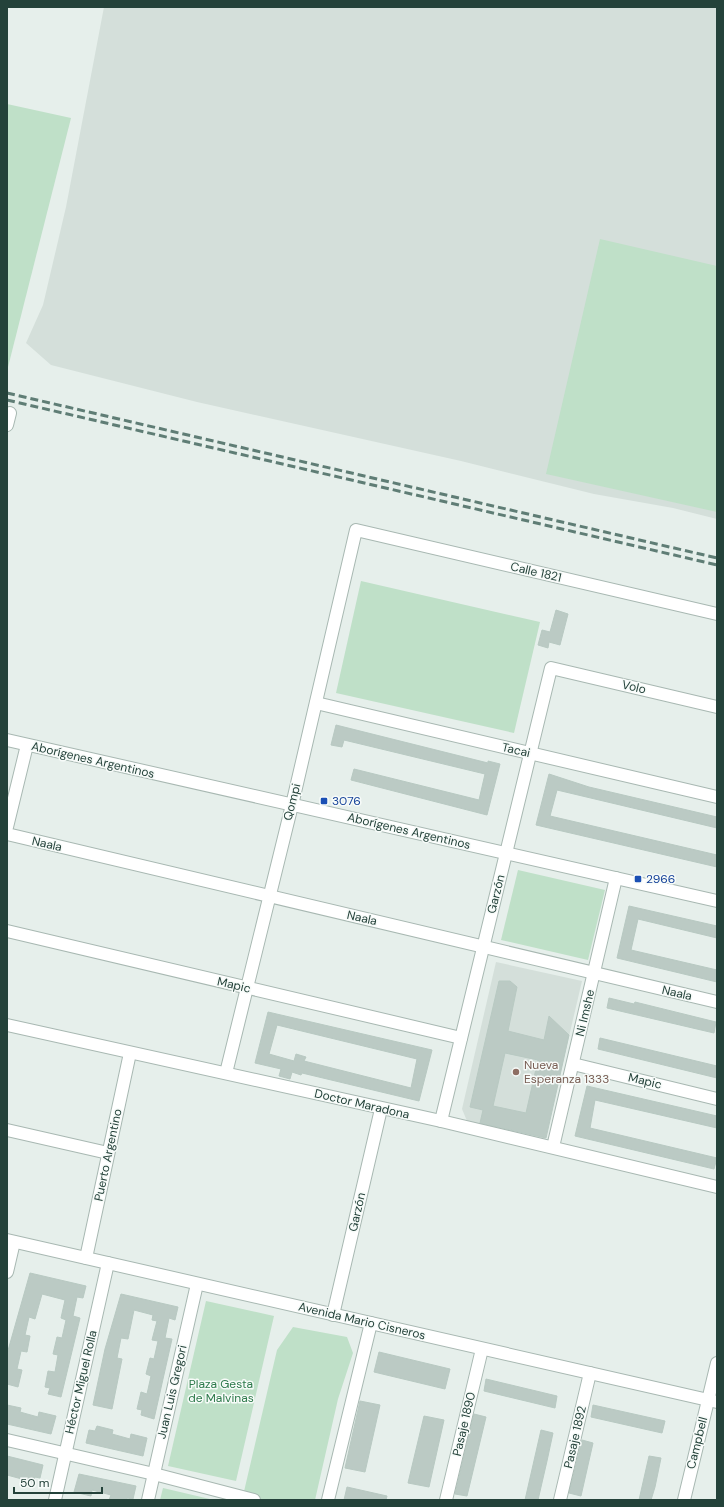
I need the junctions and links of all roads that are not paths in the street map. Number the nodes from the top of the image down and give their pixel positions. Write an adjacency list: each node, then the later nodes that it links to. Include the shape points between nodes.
1 (356, 530): 2 (street, Calle 1821); 4 (street, Qompi)
2 (717, 614)
3 (551, 668): 5 (street, Volo); 8 (street, Garzón)
4 (316, 703): 8 (street, Tacai); 10 (street, Qompi)
5 (717, 707)
6 (7, 740): 7 (street, Aborígenes Argentinos)
7 (27, 745): 10 (street, Aborígenes Argentinos); 11 (street)
8 (530, 753): 9 (street, Tacai); 13 (street, Garzón)
9 (717, 797)
10 (292, 805): 13 (street, Aborígenes Argentinos); 15 (street, Qompi)
11 (7, 827)
12 (7, 834): 15 (street, Naala)
13 (506, 854): 14 (street, Aborígenes Argentinos); 18 (street, Garzón)
14 (616, 878): 16 (street, Aborígenes Argentinos); 19 (street, Ni Imshe)
15 (268, 896): 18 (street, Naala); 20 (street, Qompi)
16 (717, 901)
17 (7, 932): 20 (street, Mapic)
18 (483, 947): 19 (street, Naala); 23 (street, Garzón)
19 (594, 973): 21 (street, Naala); 25 (street, Ni Imshe)
20 (246, 988): 23 (street, Mapic); 26 (street, Qompi)
21 (717, 1002)
22 (7, 1025): 24 (street, Doctor Maradona)
23 (461, 1038): 29 (street, Garzón)
24 (130, 1053): 26 (street, Doctor Maradona); 32 (street, Puerto Argentino)
25 (573, 1064): 27 (street, Mapic); 31 (street, Ni Imshe)
26 (226, 1073): 28 (street, Doctor Maradona)
27 (717, 1099)
28 (381, 1109): 29 (street, Doctor Maradona); 39 (street, Garzón)
29 (440, 1121): 31 (street, Doctor Maradona)
30 (7, 1130): 32 (street)
31 (553, 1147): 33 (street, Doctor Maradona)
32 (108, 1153): 35 (street, Puerto Argentino)
33 (717, 1187)
34 (10, 1241): 35 (street, Avenida Mario Cisneros); 37 (street)
35 (86, 1258): 36 (street, Avenida Mario Cisneros)
36 (108, 1263): 38 (street, Avenida Mario Cisneros); 46 (street, Héctor Miguel Rolla)
37 (7, 1272)
38 (197, 1284): 39 (street, Avenida Mario Cisneros); 47 (street, Juan Luis Gregori)
39 (333, 1315): 40 (street, Avenida Mario Cisneros)
40 (371, 1323): 41 (street, Avenida Mario Cisneros); 51 (street)
41 (482, 1349): 43 (street, Avenida Mario Cisneros); 52 (street, Pasaje 1890)
42 (717, 1363): 44 (street, Campbell)
43 (590, 1373): 44 (street, Avenida Mario Cisneros); 53 (street, Pasaje 1892)
44 (712, 1401): 54 (street, Campbell)
45 (7, 1440): 46 (street)
46 (65, 1453): 47 (street); 48 (street, Héctor Miguel Rolla)
47 (154, 1474): 49 (street, Juan Luis Gregori); 50 (street)
48 (55, 1500)
49 (148, 1500)
50 (254, 1500)
51 (328, 1500)
52 (446, 1500)
53 (560, 1500)
54 (684, 1500)

